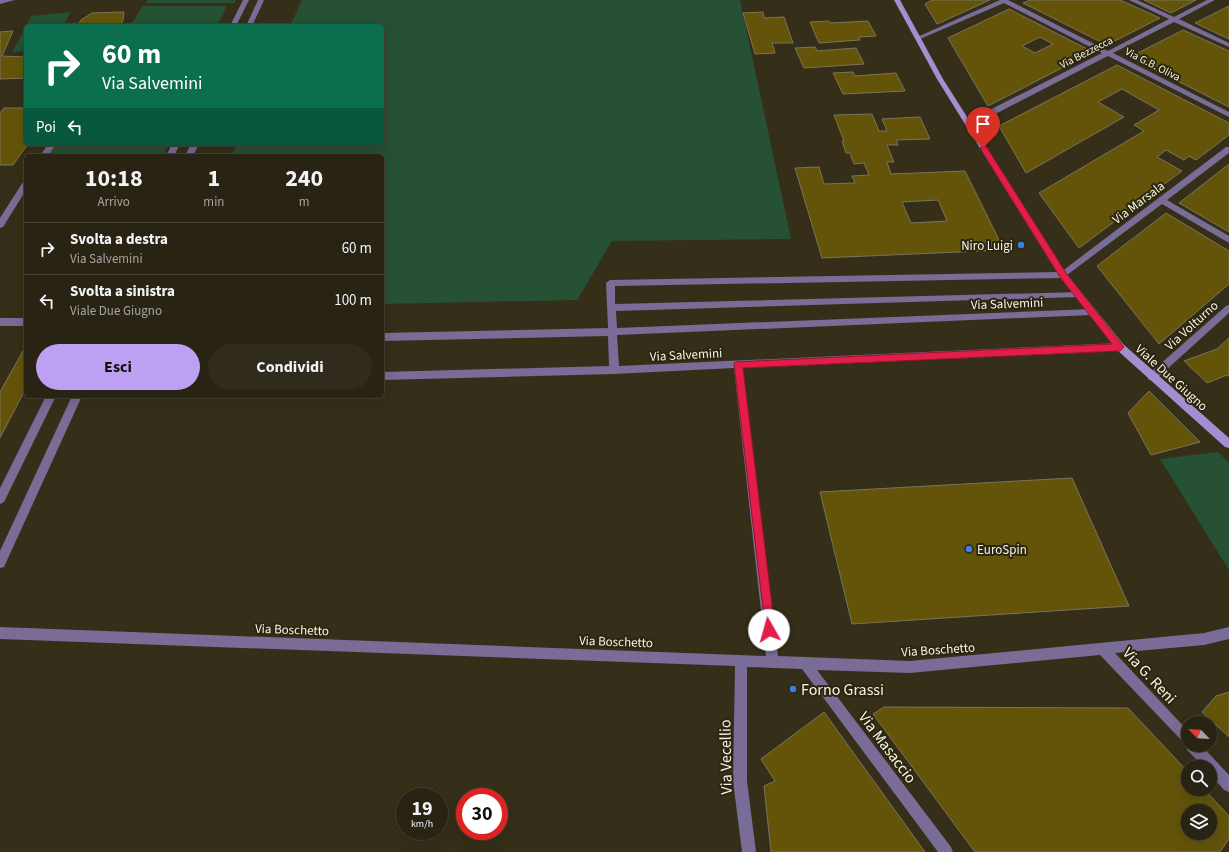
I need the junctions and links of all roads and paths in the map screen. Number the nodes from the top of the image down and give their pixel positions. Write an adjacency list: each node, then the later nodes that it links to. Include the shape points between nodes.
1 (12, 0): 8 (street)
2 (246, 0): 10 (street)
3 (261, 0): 11 (street)
4 (897, 0): 12 (main road, Viale Due Giugno)
5 (1004, 0): 12 (street); 14 (street, Via G.B. Oliva)
6 (1132, 0): 9 (street)
7 (1212, 0): 9 (street, Via Bezzecca)
8 (0, 2)
9 (1174, 20): 13 (street); 14 (street, Via Bezzecca)
10 (234, 24)
11 (250, 24)
12 (918, 38): 16 (main road, Viale Due Giugno)
13 (1229, 45)
14 (1107, 53): 15 (street, Via G.B. Oliva); 16 (street, Via Bezzecca)
15 (1229, 115)
16 (969, 124): 22 (main road, Viale Due Giugno)
17 (1229, 149): 19 (street, Via Marsala)
18 (24, 187): 20 (street)
19 (1161, 200): 21 (street); 22 (street, Via Marsala)
20 (0, 225)
21 (1229, 240)
22 (1063, 275): 23 (main road, Viale Due Giugno); 24 (street, Via Salvemini, via 610,283)
23 (1078, 294): 24 (street, Via Salvemini); 26 (main road, Viale Due Giugno)
24 (611, 308): 29 (street, Via Salvemini)
25 (1229, 308): 35 (street, Via Volturno)
26 (1091, 312): 29 (street, Via Salvemini); 31 (main road, Viale Due Giugno)
27 (0, 322): 28 (street)
28 (24, 322)
29 (612, 332): 30 (street, Via Salvemini); 33 (street, Via Salvemini)
30 (384, 338)
31 (1120, 347): 32 (street, Via Salvemini); 35 (main road, Viale Due Giugno)
32 (738, 364): 33 (street, Via Salvemini); 45 (street)
33 (614, 370): 34 (street, Via Salvemini)
34 (384, 376)
35 (1152, 377): 38 (main road, Viale Due Giugno)
36 (50, 398): 39 (street)
37 (76, 398): 40 (street)
38 (1229, 444)
39 (0, 498)
40 (0, 563)
41 (0, 633): 44 (street, Via Boschetto)
42 (1229, 633): 43 (street, Via Boschetto, via 1204,639)
43 (1103, 649): 46 (street, Via Boschetto, via 910,666); 47 (street, Via G. Reni)
44 (741, 660): 45 (street, Via Boschetto); 50 (street, Via Vecellio, via 740,780)
45 (773, 661): 46 (street, Via Boschetto)
46 (804, 662): 51 (street, Via Masaccio)
47 (1181, 733)
48 (1199, 752): 49 (street)
49 (1229, 784)
50 (749, 852)
51 (946, 852)

